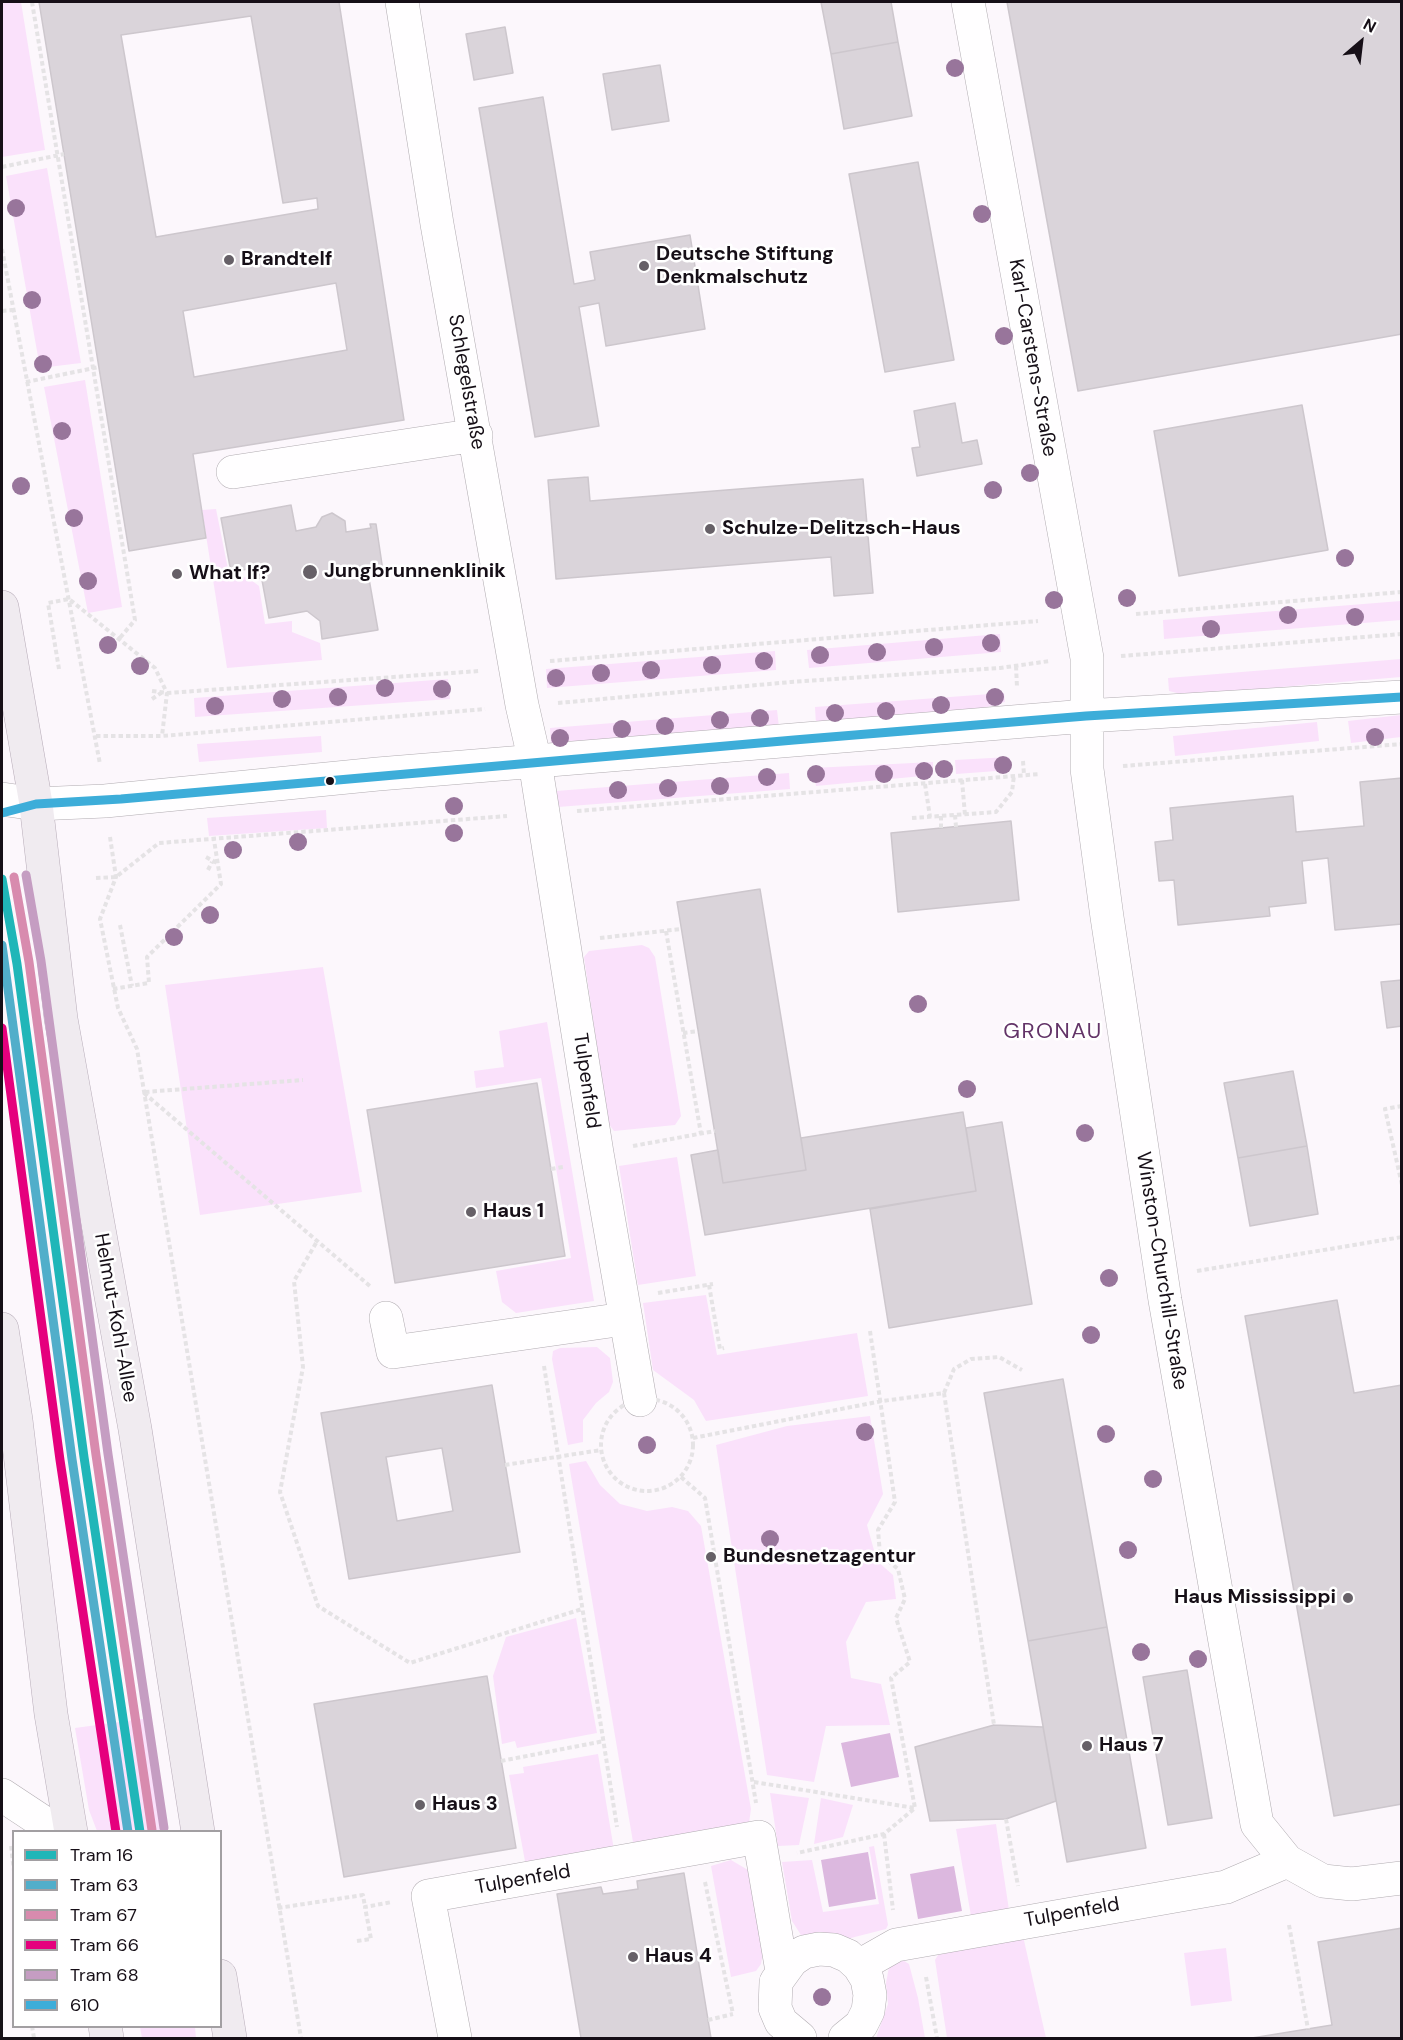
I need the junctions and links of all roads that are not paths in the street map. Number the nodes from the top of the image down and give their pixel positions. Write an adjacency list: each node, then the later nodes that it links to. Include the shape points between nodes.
1 (402, 2): 3 (street, Schlegelstraße)
2 (968, 2): 7 (street, Karl-Carstens-Straße, via 1087,658)
3 (476, 435): 4 (street); 8 (street, Schlegelstraße)
4 (233, 472)
5 (2, 607): 10 (main road, Helmut-Kohl-Allee)
6 (1401, 697): 7 (street)
7 (1086, 716): 8 (street); 21 (street, Winston-Churchill-Straße, via 1087,769 1161,1276 1257,1824)
8 (535, 762): 10 (street); 13 (street, Tulpenfeld)
9 (2, 799): 10 (street)
10 (36, 804): 11 (street); 20 (main road, Helmut-Kohl-Allee, via 62,1019 135,1428)
11 (2, 813)
12 (380, 1304): 13 (street, via 393,1352 539,1332)
13 (623, 1309): 15 (street, Tulpenfeld)
14 (2, 1329): 16 (main road)
15 (640, 1400)
16 (9, 1432): 19 (main road)
17 (2, 1795): 18 (street)
18 (55, 1830)
19 (71, 1830)
20 (198, 1830)
21 (1287, 1861): 22 (street, via 1323,1881 1352,1884); 23 (street, Tulpenfeld, via 1226,1887 908,1943)
22 (1401, 1878)
23 (859, 1966): 24 (street, via 834,1950 819,1949 804,1952); 29 (street, via 870,1995 868,2011 861,2025)
24 (782, 1971): 27 (street, Tulpenfeld, via 762,1849 698,1848 428,1896); 28 (street, via 776,1982 775,2008 781,2022)
25 (222, 1988): 26 (main road)
26 (230, 2038)
27 (455, 2038)
28 (800, 2038)
29 (845, 2038)

